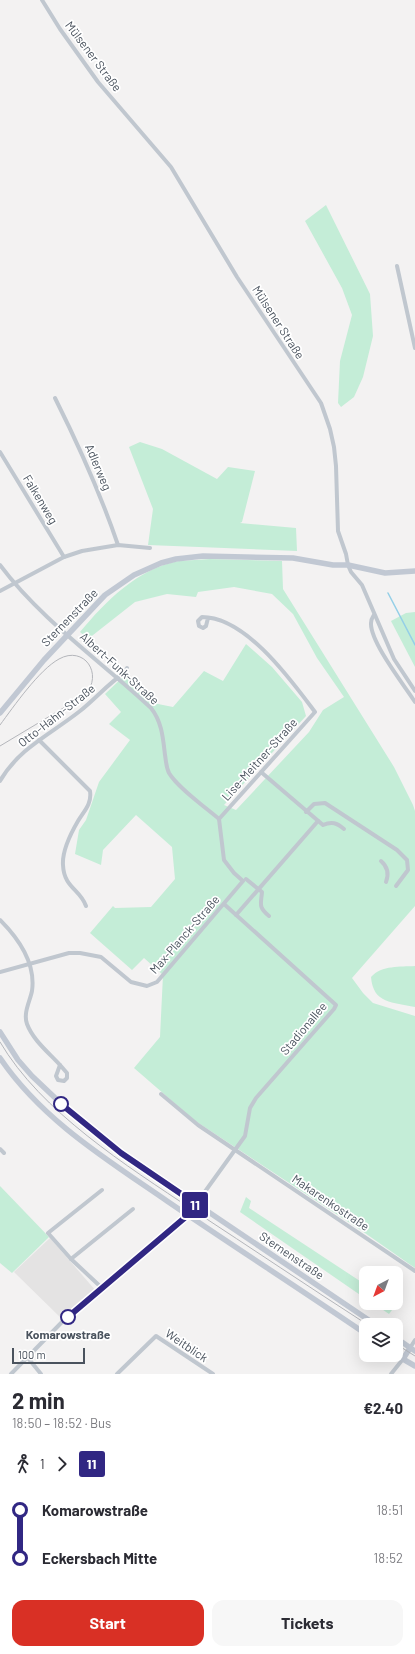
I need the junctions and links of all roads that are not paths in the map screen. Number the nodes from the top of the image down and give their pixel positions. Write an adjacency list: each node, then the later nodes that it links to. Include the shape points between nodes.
1 (42, 0): 10 (street, Mülsener Straße, via 98,82 171,167 237,277 321,403 334,447 338,531)
2 (398, 266): 3 (street)
3 (415, 348)
4 (55, 398): 6 (street, Adlerweg, via 108,513)
5 (0, 452): 8 (street, Falkenweg)
6 (118, 545): 7 (street); 8 (street)
7 (150, 548)
8 (64, 557): 12 (street)
9 (0, 565): 12 (street, Albert-Funk-Straße)
10 (348, 565): 11 (street, Sternenstraße, via 385,573); 14 (street, Mülsener Straße, via 362,585); 16 (street, Sternenstraße, via 293,558 203,556 176,559 134,575 105,595)
11 (415, 571)
12 (13, 583): 13 (street); 16 (street, Albert-Funk-Straße)
13 (0, 590)
14 (374, 615): 19 (street, Mülsener Straße, via 394,660); 20 (street, via 370,625 375,638 396,676)
15 (208, 618): 23 (street, Lise-Meitner-Straße, via 228,624 259,646 289,678 315,712)
16 (67, 635): 18 (street, Albert-Funk-Straße); 21 (street, Sternenstraße)
17 (127, 668): 18 (street, Otto-Hahn-Straße)
18 (117, 678): 22 (street, Otto-Hahn-Straße, via 80,711); 26 (street, Albert-Funk-Straße, via 157,716 169,773)
19 (415, 691)
20 (415, 702)
21 (0, 713)
22 (39, 740): 24 (street, Otto-Hahn-Straße, via 27,748); 35 (street, via 90,791 89,805 72,832 63,863 68,883 84,900)
23 (261, 772): 25 (street); 26 (street, Lise-Meitner-Straße)
24 (0, 781)
25 (306, 812): 27 (street); 32 (street, via 314,804 326,803 397,850 407,860 408,870)
26 (219, 819): 30 (street, via 224,860 234,873)
27 (318, 821): 28 (street, via 323,825 336,823); 33 (street)
28 (344, 829)
29 (381, 861): 31 (street, via 388,873)
30 (244, 880): 33 (street); 34 (street, Max-Planck-Straße)
31 (386, 882)
32 (396, 886)
33 (258, 890): 36 (street); 37 (street, via 262,893 262,907)
34 (224, 904): 36 (street, Stadionallee); 39 (street, Max-Planck-Straße, via 157,982 147,986 131,982 101,957 80,953)
35 (86, 906)
36 (236, 915): 46 (street, Stadionallee, via 336,1005 253,1103 245,1136)
37 (269, 916)
38 (0, 920): 39 (street, via 20,943)
39 (29, 964): 40 (street, Max-Planck-Straße); 43 (street, via 32,989 26,1012 27,1023 35,1039)
40 (0, 972)
41 (0, 1032): 49 (street, Sternenstraße, via 32,1076 70,1112 121,1153)
42 (0, 1058): 51 (street, Sternenstraße, via 21,1086 49,1115 108,1161)
43 (60, 1065)
44 (161, 1094): 46 (street, Makarenkostraße, via 198,1125)
45 (0, 1149): 47 (street)
46 (236, 1150): 49 (street); 53 (street, Makarenkostraße)
47 (4, 1153)
48 (102, 1190): 52 (street, via 48,1233)
49 (196, 1204): 51 (street); 55 (street, Sternenstraße)
50 (133, 1209): 52 (street)
51 (188, 1215): 54 (street); 56 (street, Sternenstraße)
52 (72, 1259): 54 (street)
53 (415, 1271)
54 (102, 1288): 60 (street, via 63,1321)
55 (366, 1318)
56 (359, 1329)
57 (415, 1340): 59 (street)
58 (403, 1343): 59 (street)
59 (413, 1349): 61 (street)
60 (28, 1358): 64 (street); 65 (street)
61 (403, 1359): 63 (street)
62 (401, 1362): 68 (street)
63 (415, 1366)
64 (11, 1374)
65 (41, 1374)
66 (117, 1374): 67 (street, Weitblick, via 156,1336)
67 (213, 1374)
68 (391, 1374)

